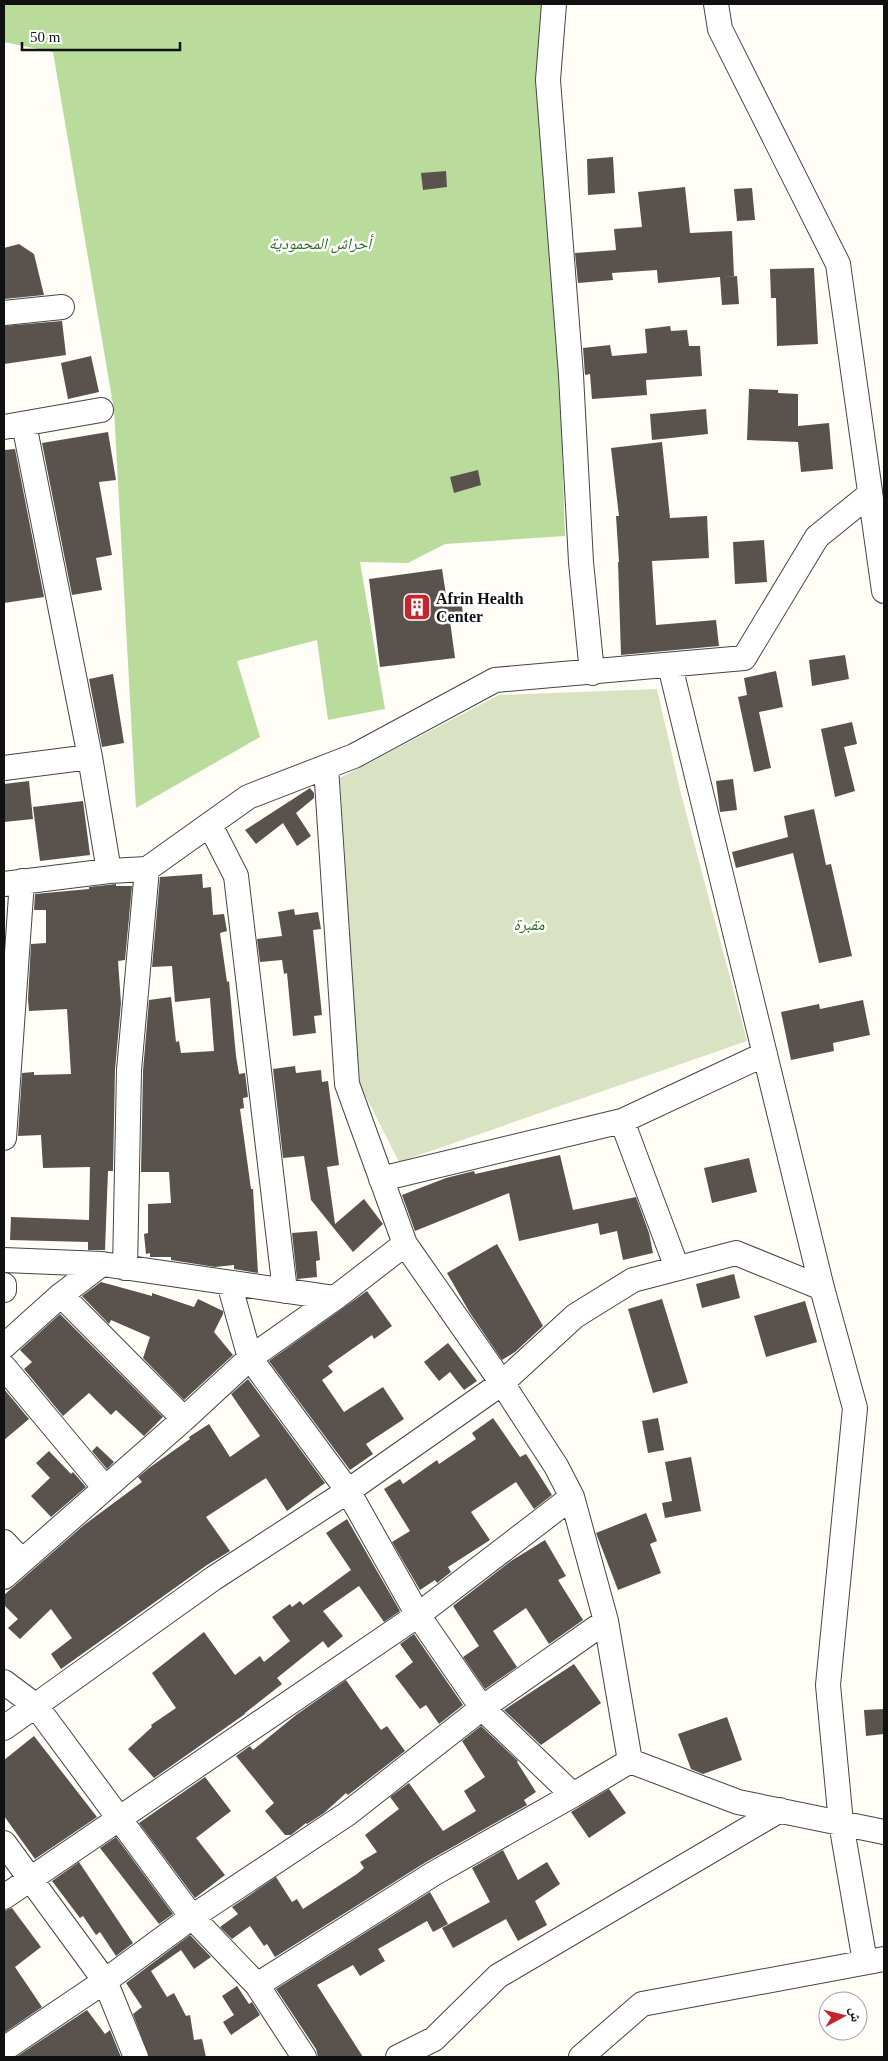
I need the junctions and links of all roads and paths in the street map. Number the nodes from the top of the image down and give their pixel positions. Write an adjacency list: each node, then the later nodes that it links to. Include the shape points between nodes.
1 (554, 4): 10 (street, via 548,80 572,374 581,562)
2 (716, 4): 7 (street, via 720,29 838,264)
3 (62, 307): 4 (street)
4 (4, 314)
5 (101, 410): 6 (street)
6 (14, 425): 11 (street)
7 (870, 494): 8 (street); 9 (street, via 817,537 744,658)
8 (884, 592)
9 (670, 666): 10 (street); 18 (street)
10 (592, 673): 12 (street, via 495,680 354,756)
11 (90, 757): 13 (street); 16 (street)
12 (326, 767): 14 (street, via 248,797); 21 (street, via 347,1084)
13 (4, 768)
14 (210, 825): 15 (street); 31 (street, via 236,876)
15 (147, 869): 16 (street); 25 (street, via 129,1070)
16 (109, 871): 17 (street)
17 (13, 883): 20 (street)
18 (765, 1054): 19 (street); 29 (street)
19 (622, 1121): 21 (street); 26 (street)
20 (4, 1138)
21 (381, 1179): 22 (street)
22 (404, 1244): 33 (street); 37 (street)
23 (4, 1260): 24 (street)
24 (102, 1264): 25 (street); 32 (street)
25 (125, 1268): 27 (street)
26 (677, 1268): 29 (street, via 736,1253); 37 (street, via 633,1280 575,1316)
27 (229, 1283): 31 (street); 35 (street)
28 (4, 1285): 30 (street)
29 (822, 1288): 55 (street, via 855,1408 828,1685)
30 (4, 1290)
31 (285, 1291): 33 (street)
32 (61, 1296): 34 (street); 38 (street)
33 (335, 1298): 35 (street)
34 (4, 1346)
35 (250, 1358): 38 (street); 40 (street)
36 (4, 1367): 39 (street)
37 (502, 1383): 40 (street); 41 (street, via 556,1466)
38 (184, 1419): 39 (street)
39 (105, 1488): 43 (street)
40 (348, 1491): 45 (street); 48 (street, via 214,1578)
41 (572, 1497): 45 (street); 46 (street)
42 (4, 1542): 43 (street)
43 (22, 1561): 44 (street)
44 (4, 1577)
45 (418, 1615): 49 (street); 54 (street)
46 (606, 1621): 49 (street); 51 (street)
47 (4, 1682): 48 (street)
48 (36, 1706): 50 (street); 54 (street)
49 (482, 1708): 52 (street); 60 (street, via 347,1814)
50 (4, 1728)
51 (630, 1761): 52 (street); 53 (street, via 738,1802)
52 (573, 1795): 63 (street, via 433,1874)
53 (780, 1810): 55 (street); 67 (street, via 498,1976 434,2039)
54 (119, 1820): 58 (street); 60 (street)
55 (841, 1823): 56 (street); 61 (street)
56 (884, 1832)
57 (4, 1843): 58 (street)
58 (30, 1878): 59 (street); 62 (street)
59 (4, 1897)
60 (192, 1917): 62 (street); 63 (street)
61 (874, 1960): 68 (street, via 642,2004)
62 (105, 1980): 64 (street); 65 (street)
63 (257, 1985): 66 (street)
64 (4, 2049)
65 (136, 2057)
66 (304, 2057)
67 (398, 2057)
68 (581, 2057)

